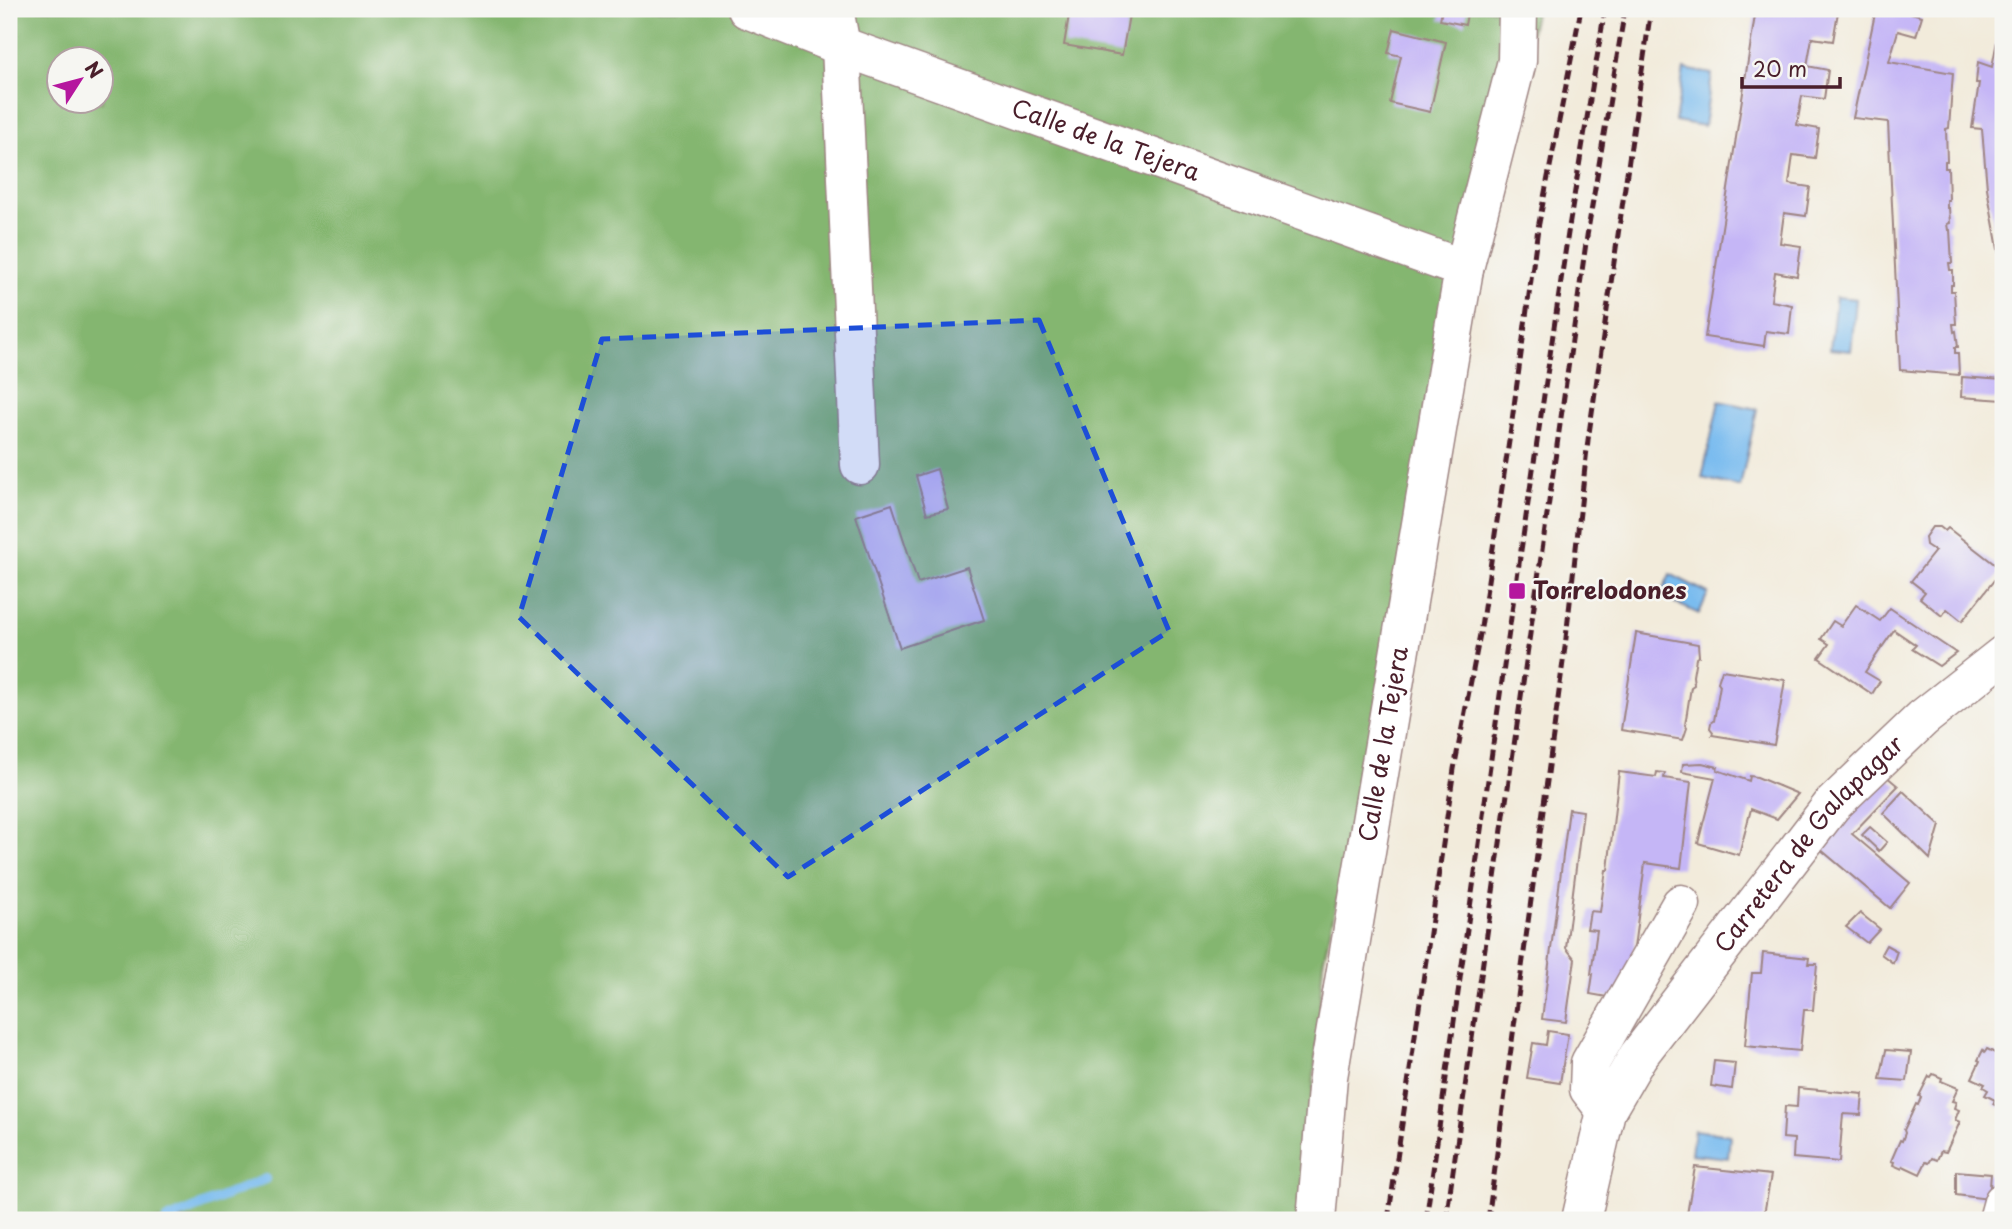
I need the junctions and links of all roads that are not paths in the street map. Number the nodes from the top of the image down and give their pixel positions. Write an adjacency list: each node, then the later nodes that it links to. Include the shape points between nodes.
1 (747, 9): 4 (street, Calle de la Tejera)
2 (834, 9): 4 (street)
3 (1518, 9): 5 (street, Calle de la Tejera, via 1517,61)
4 (841, 46): 5 (street, Calle de la Tejera); 6 (street)
5 (1464, 269): 11 (street, Calle de la Tejera, via 1328,1077)
6 (860, 465)
7 (2003, 655): 9 (street, Carretera de Galapagar, via 1923,718 1832,805 1638,1056)
8 (1681, 904): 9 (street, via 1590,1063 1590,1089)
9 (1606, 1111): 12 (street, Carretera de Galapagar)
10 (2003, 1202): 13 (street)
11 (1316, 1220)
12 (1581, 1220)
13 (1998, 1220)

